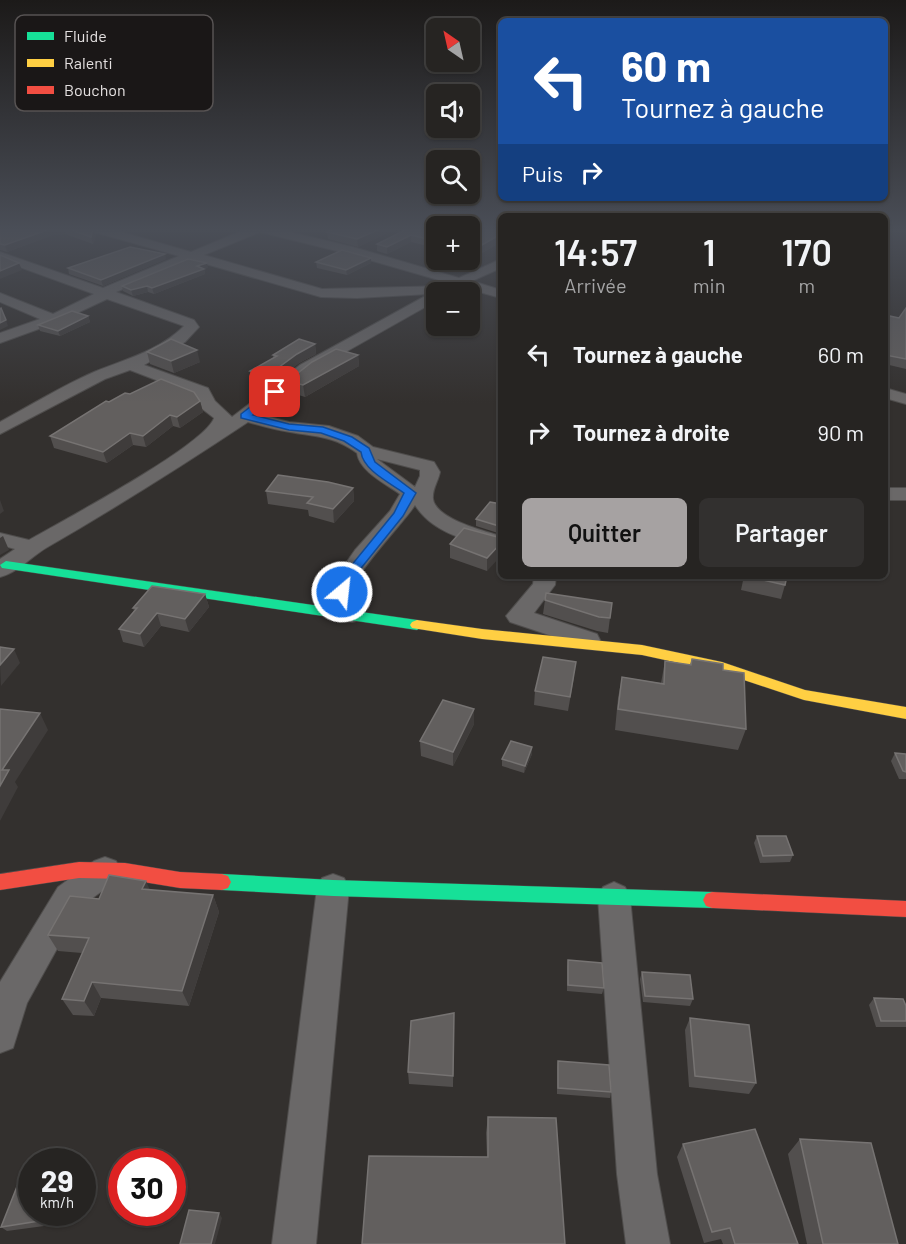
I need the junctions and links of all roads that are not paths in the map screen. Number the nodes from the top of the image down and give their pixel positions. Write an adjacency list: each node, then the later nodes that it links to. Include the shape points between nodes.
1 (87, 287): 5 (street)
2 (118, 287): 5 (street)
3 (300, 287): 4 (street, via 321,293)
4 (426, 292)
5 (104, 293): 10 (street); 12 (street, via 192,326 180,339)
6 (480, 293): 7 (street)
7 (498, 294)
8 (0, 297): 10 (street)
9 (426, 300): 15 (street, via 306,368)
10 (53, 319): 11 (street)
11 (0, 338)
12 (131, 363): 16 (street); 17 (street, via 202,392 207,404 223,417 216,431)
13 (888, 394): 14 (street)
14 (906, 399)
15 (245, 416): 17 (street); 18 (street, via 289,427 323,430)
16 (0, 429)
17 (195, 449): 23 (street)
18 (366, 451): 22 (street, via 427,466 431,476 422,495 425,505 454,529); 26 (street, via 371,464 411,493 344,583 342,592)
19 (888, 494): 20 (street)
20 (906, 494)
21 (0, 539): 23 (street)
22 (498, 542)
23 (32, 547): 24 (street)
24 (3, 568): 26 (street)
25 (545, 579): 27 (street, via 518,616)
26 (352, 614): 27 (street, via 482,634)
27 (605, 646): 28 (street, via 722,667 804,695)
28 (906, 713)
29 (105, 871): 30 (street, via 79,870); 31 (street, via 180,880); 34 (street, via 69,897 11,997)
30 (0, 882)
31 (333, 888): 32 (street); 35 (street)
32 (614, 897): 33 (street); 36 (street, via 637,1174)
33 (906, 909)
34 (0, 1035)
35 (294, 1244)
36 (648, 1244)

